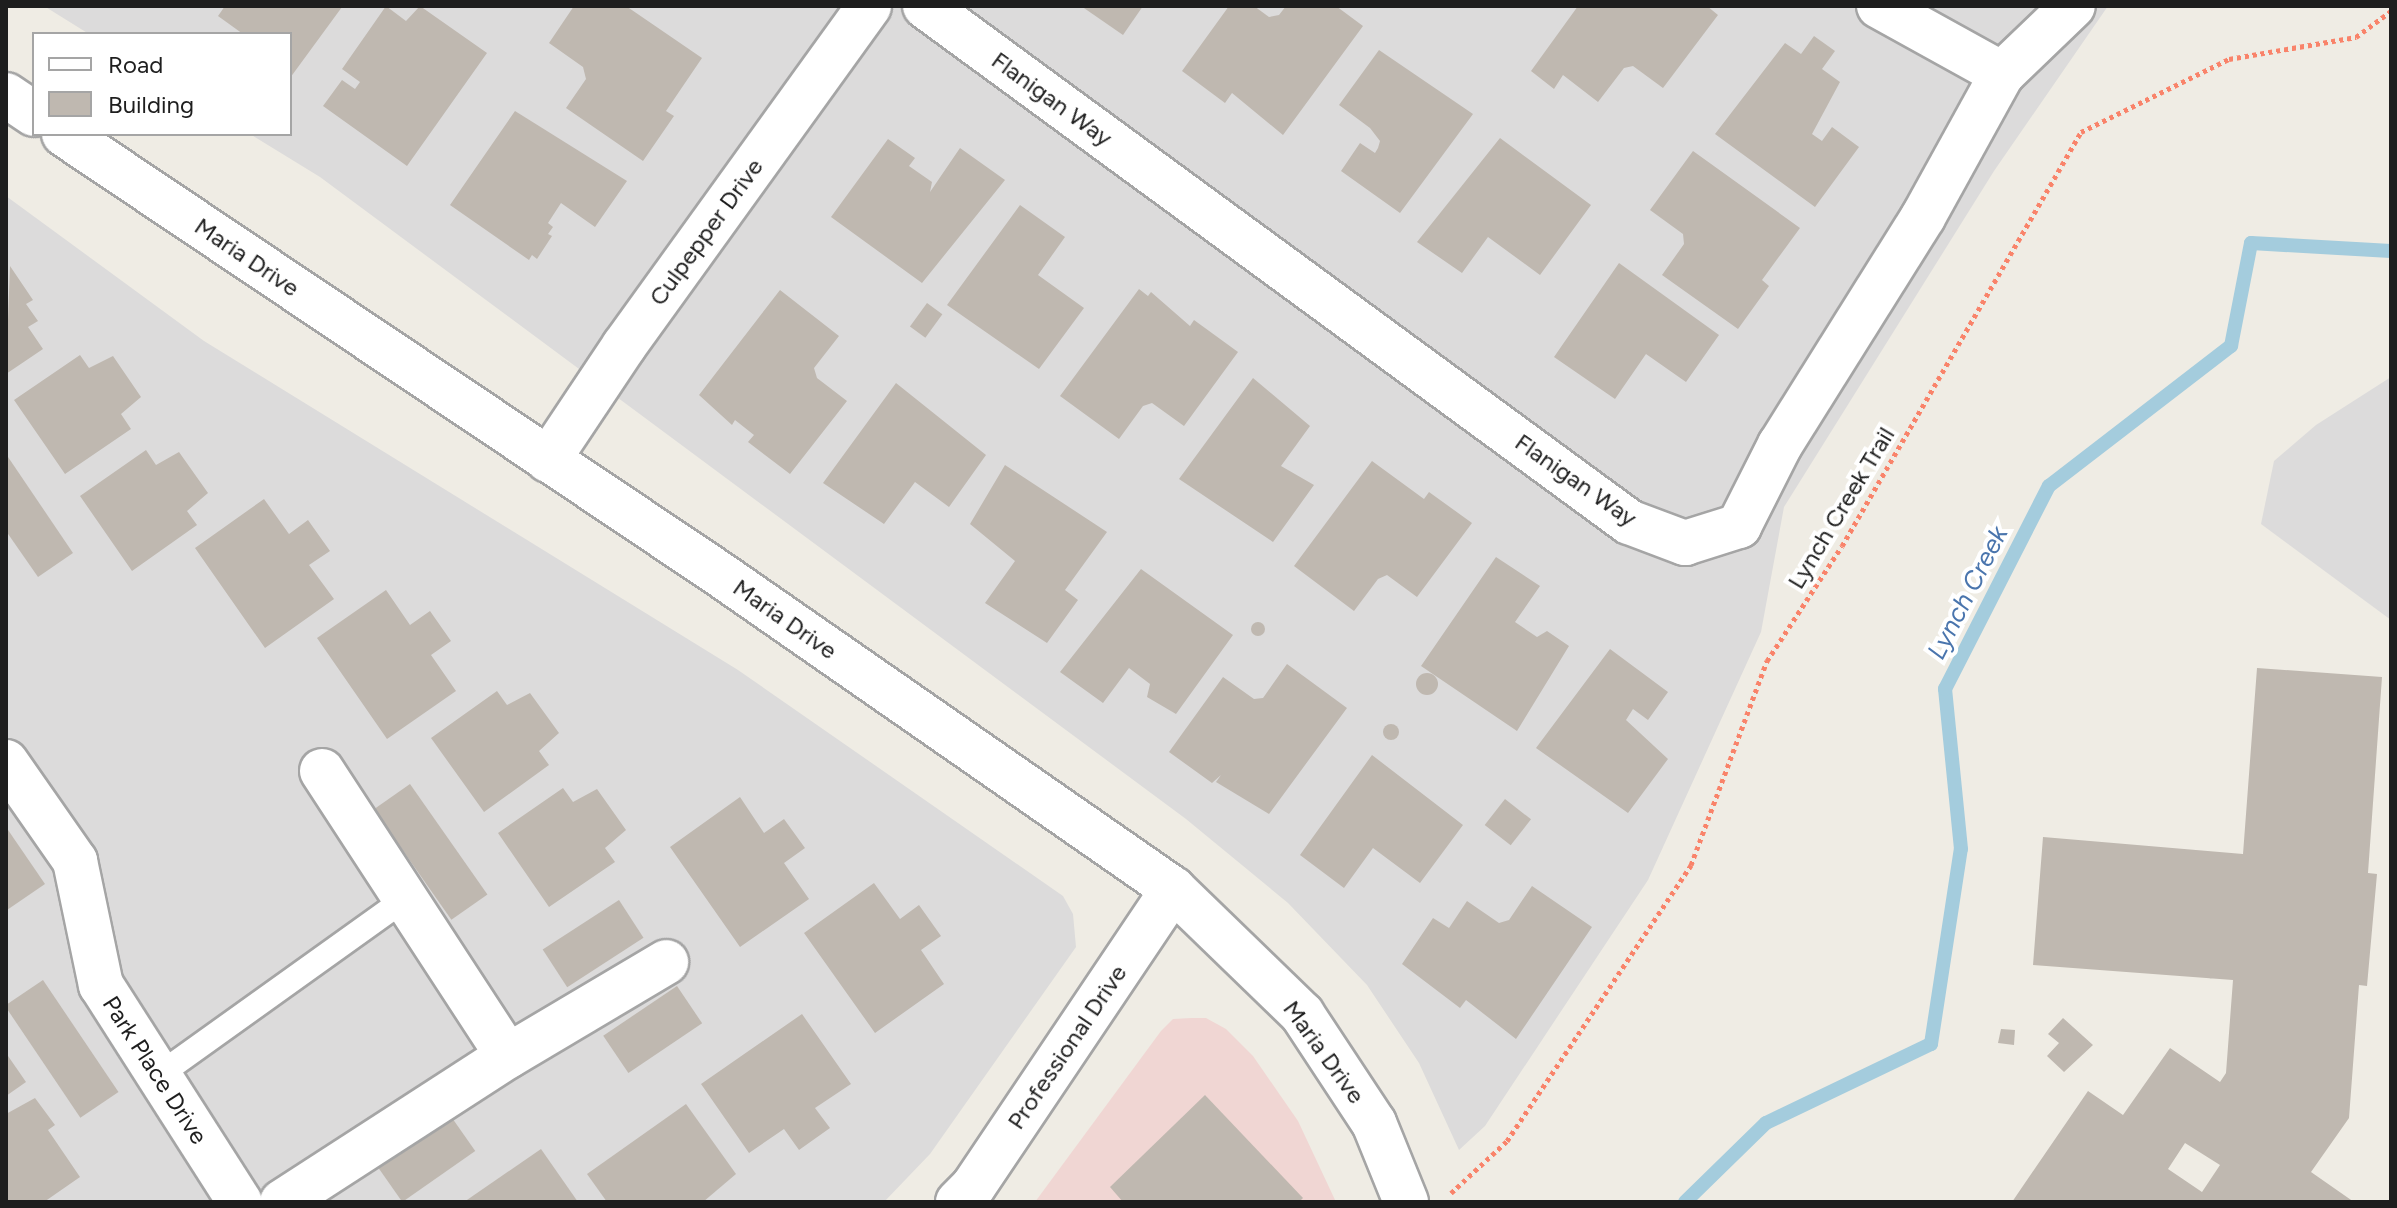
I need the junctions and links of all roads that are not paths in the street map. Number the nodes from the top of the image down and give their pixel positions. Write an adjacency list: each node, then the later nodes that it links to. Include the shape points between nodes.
1 (869, 6): 9 (street, Culpepper Drive)
2 (925, 6): 5 (street, Flanigan Way, via 1629,522 1685,543 1739,526 1780,445 1923,217)
3 (1879, 6): 5 (street)
4 (2073, 6): 5 (street, Flanigan Way)
5 (2002, 74)
6 (6, 95): 7 (street)
7 (32, 113)
8 (67, 136): 9 (street, Maria Drive)
9 (548, 460): 12 (street, Maria Drive)
10 (6, 762): 16 (street, Park Place Drive, via 75,861 101,985)
11 (322, 771): 13 (street)
12 (1173, 889): 19 (street, Professional Drive); 20 (street, Maria Drive, via 1302,1014 1374,1123)
13 (405, 899): 15 (street); 16 (lane)
14 (666, 962): 15 (street)
15 (508, 1056): 18 (street)
16 (159, 1075): 17 (street, Park Place Drive)
17 (240, 1202)
18 (282, 1202)
19 (958, 1202)
20 (1406, 1202)

